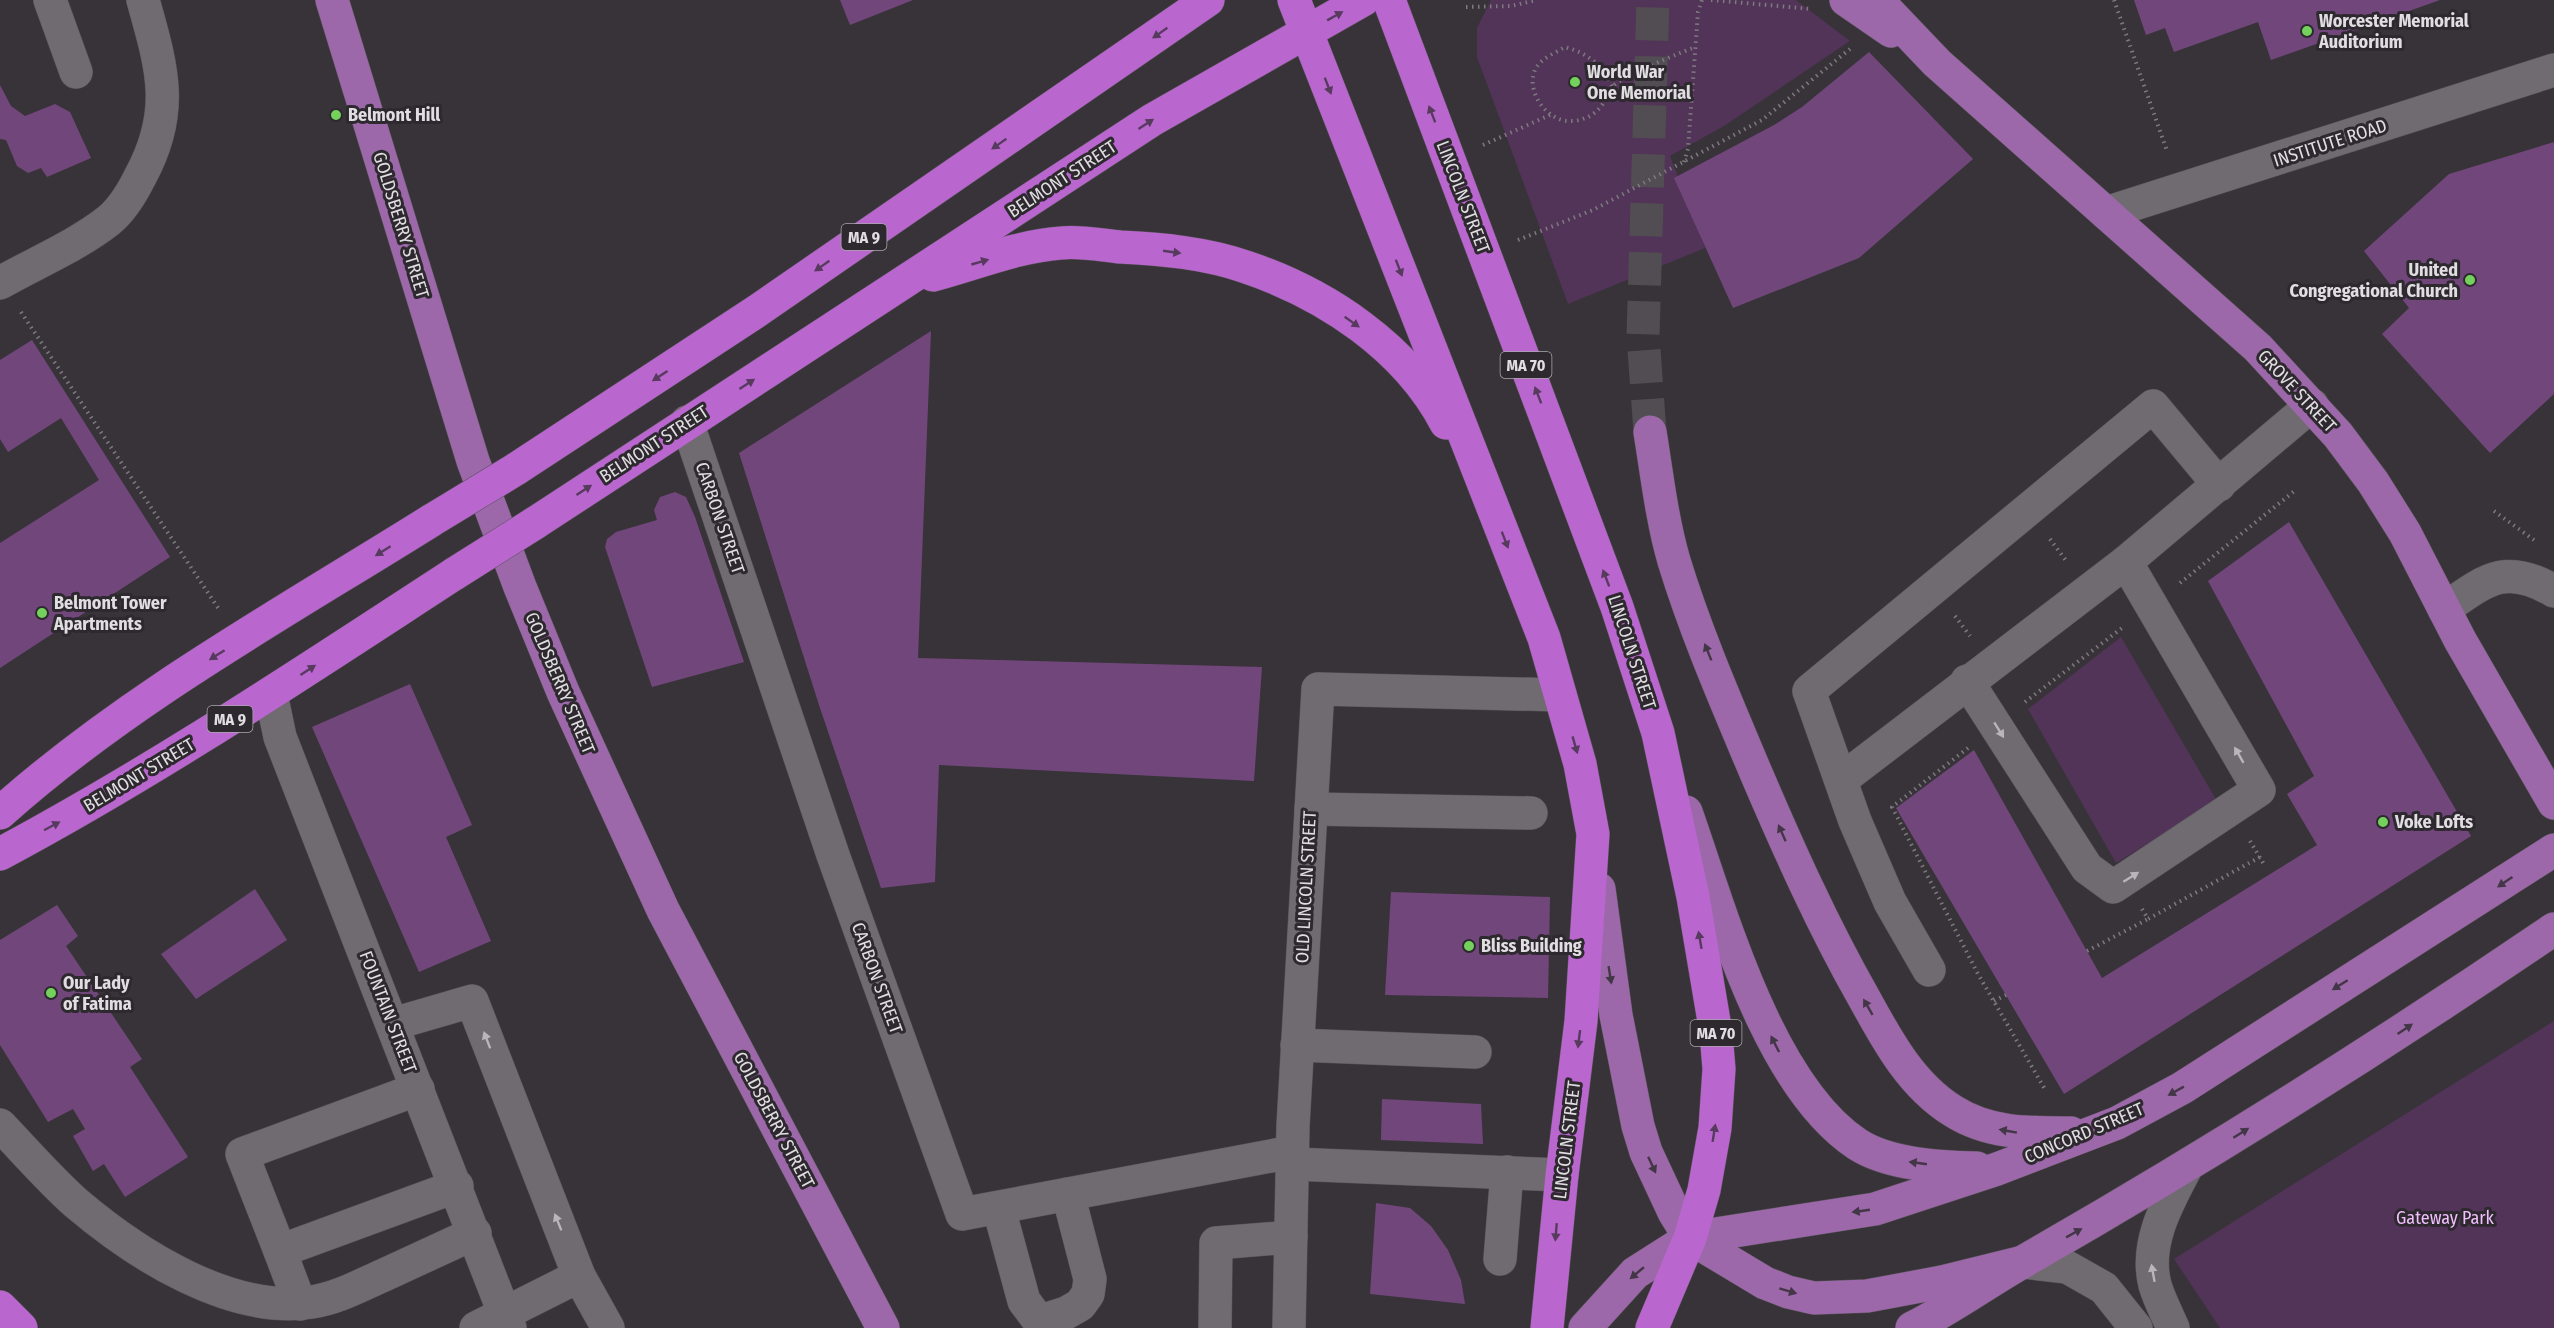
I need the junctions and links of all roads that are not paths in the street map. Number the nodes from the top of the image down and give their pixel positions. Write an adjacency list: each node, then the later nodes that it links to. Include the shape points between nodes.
1 (50, 0): 13 (street)
2 (143, 0): 15 (street, via 158,54 163,114 156,144 143,172 111,219 91,234)
3 (332, 0): 65 (main road, GOLDSBERRY STREET, via 473,461 550,662 663,910)
4 (1208, 0): 31 (highway, MA 9, one-way to 31, bridge, via 757,311 516,469 167,686)
5 (1294, 0): 10 (highway, LINCOLN STREET)
6 (1363, 0): 10 (highway, MA 9, one-way to 6)
7 (1389, 0): 28 (highway, LINCOLN STREET / MA 70, one-way to 7, via 1617,607)
8 (1846, 0): 11 (main road, GROVE STREET)
9 (1877, 0): 11 (main road, GROVE STREET)
10 (1306, 32): 16 (highway, BELMONT STREET / MA 9, one-way to 10, via 1152,120); 21 (highway, LINCOLN STREET, one-way to 21)
11 (1937, 63): 14 (main road, GROVE STREET)
12 (2554, 70): 14 (street, INSTITUTE ROAD)
13 (76, 72)
14 (2106, 213): 17 (main road, GROVE STREET, via 2258,348)
15 (1, 282)
16 (904, 283): 18 (highway, BELMONT STREET / MA 9, one-way to 16); 21 (highway, one-way to 21, via 1020,250 1062,243 1211,257 1246,267 1321,300 1394,353 1438,407)
17 (2312, 405): 20 (street); 24 (main road, GROVE STREET, via 2373,482)
18 (687, 422): 26 (highway, BELMONT STREET / MA 9, one-way to 18, bridge); 52 (street, CARBON STREET, via 829,844 962,1214)
19 (1650, 432): 44 (main road, one-way to 19, via 2017,1132 1977,1125 1936,1098 1889,1043 1833,942 1781,830 1697,625 1674,560)
20 (2219, 484): 22 (street); 29 (street, via 2153,406 1809,691)
21 (1484, 486): 27 (highway, LINCOLN STREET, one-way to 27, via 1544,638)
22 (2126, 562): 25 (street); 25 (street, one-way to 22, via 2086,868 2113,887 2259,790)
23 (2554, 591): 24 (street, via 2532,578 2499,576)
24 (2444, 609): 30 (main road, GROVE STREET)
25 (1967, 681): 29 (street)
26 (271, 694): 36 (highway, BELMONT STREET / MA 9, one-way to 26); 39 (street, FOUNTAIN STREET, via 280,737)
27 (1560, 695): 32 (street, OLD LINCOLN STREET, via 1318,689); 34 (highway, LINCOLN STREET, one-way to 34, via 1580,764)
28 (1658, 733): 47 (main road, one-way to 28, via 1903,1161 1858,1145 1821,1114 1807,1096 1756,1004); 55 (highway, LINCOLN STREET / MA 70, one-way to 28, via 1704,1190 1715,1128 1719,1069 1693,897)
29 (1841, 780): 38 (street, via 1890,902)
30 (2554, 803)
31 (3, 809)
32 (1311, 809): 33 (street); 40 (street, OLD LINCOLN STREET)
33 (1531, 813)
34 (1593, 834): 49 (highway, LINCOLN STREET, one-way to 49, via 1581,1021); 55 (main road, one-way to 55, via 1604,936 1638,1126 1646,1152)
35 (2554, 850): 44 (main road, CONCORD STREET, one-way to 44, via 2182,1088 2117,1123)
36 (0, 854)
37 (2554, 929): 46 (main road, one-way to 37, via 2351,1065)
38 (1929, 970)
39 (393, 1024): 42 (street, FOUNTAIN STREET); 59 (street, one-way to 39, via 472,1001)
40 (1297, 1045): 41 (street); 45 (street, OLD LINCOLN STREET)
41 (1475, 1052)
42 (418, 1089): 50 (street, FOUNTAIN STREET); 56 (street, via 242,1155)
43 (0, 1125): 60 (street, via 75,1202 177,1273 244,1298)
44 (2088, 1133): 47 (main road, CONCORD STREET)
45 (1293, 1158): 48 (street, CARBON STREET); 51 (street, CARBON STREET); 54 (street, OLD LINCOLN STREET)
46 (2187, 1166): 58 (main road, one-way to 46); 73 (street, one-way to 46, via 2155,1286 2151,1263 2163,1213)
47 (1997, 1169): 55 (main road, CONCORD STREET, one-way to 55, via 1875,1209)
48 (1507, 1172): 49 (street, CARBON STREET); 57 (street)
49 (1562, 1175): 68 (highway, LINCOLN STREET, one-way to 68)
50 (457, 1186): 53 (street, FOUNTAIN STREET); 56 (street)
51 (1068, 1194): 52 (street, CARBON STREET); 52 (street, via 1090,1279 1088,1294 1080,1305 1047,1319 1036,1317 1024,1301)
52 (999, 1209)
53 (475, 1233): 60 (street, via 346,1292); 62 (street, FOUNTAIN STREET)
54 (1291, 1237): 66 (street, via 1216,1243); 67 (street, OLD LINCOLN STREET)
55 (1690, 1238): 58 (main road, one-way to 58, via 1765,1283 1814,1298 1867,1296); 69 (main road, CONCORD STREET, one-way to 69, via 1635,1273); 70 (highway, LINCOLN STREET / MA 70)
56 (280, 1251): 60 (street)
57 (1500, 1258)
58 (2023, 1262): 71 (main road); 72 (street, via 2067,1267 2104,1288)
59 (579, 1276): 62 (street); 64 (street)
60 (300, 1304)
61 (0, 1307): 63 (highway)
62 (497, 1323)
63 (21, 1328)
64 (608, 1328)
65 (883, 1328)
66 (1215, 1328)
67 (1289, 1328)
68 (1547, 1328)
69 (1586, 1328)
70 (1652, 1328)
71 (1912, 1328)
72 (2136, 1328)
73 (2173, 1328)

